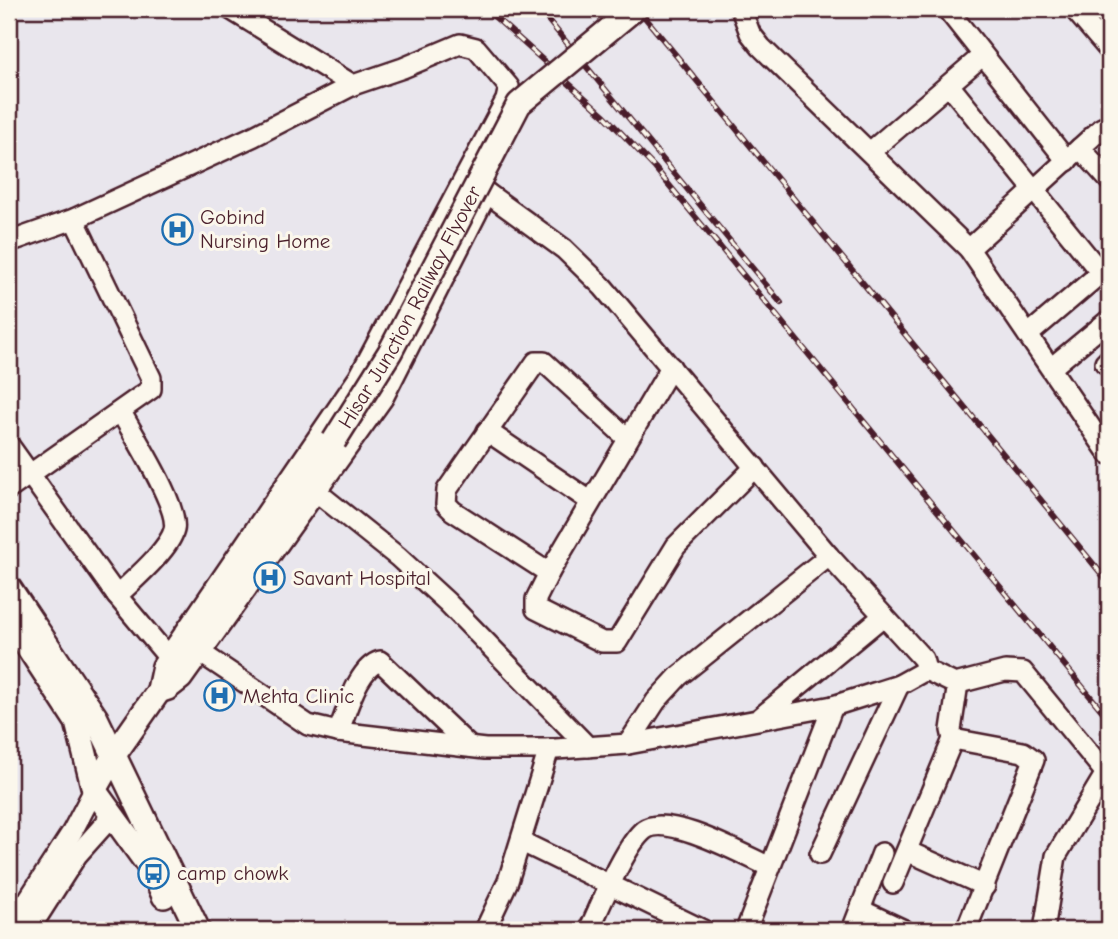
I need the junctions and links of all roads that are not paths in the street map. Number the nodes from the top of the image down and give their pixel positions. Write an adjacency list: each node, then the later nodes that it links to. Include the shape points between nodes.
1 (230, 9): 9 (street)
2 (634, 9): 47 (main road, Hisar Junction Railway Flyover, bridge, via 519,104 390,352 334,441)
3 (741, 9): 12 (street, via 761,47)
4 (947, 9): 8 (street)
5 (1074, 9): 6 (street)
6 (1103, 29): 7 (street)
7 (1109, 50)
8 (982, 57): 10 (street); 13 (street)
9 (354, 85): 15 (street, via 460,44 476,48 507,81 509,94); 18 (street)
10 (949, 85): 12 (street); 16 (street)
11 (1109, 125): 13 (street)
12 (870, 152): 20 (street)
13 (1073, 155): 14 (street); 16 (street)
14 (1109, 180)
15 (465, 181): 17 (street); 43 (street, via 359,377)
16 (1034, 190): 20 (street); 21 (street)
17 (488, 193): 24 (street, via 586,269); 34 (street, via 383,398)
18 (74, 219): 19 (street); 26 (street, via 152,384)
19 (9, 242)
20 (969, 249): 23 (street)
21 (1105, 269): 23 (street)
22 (1109, 320): 25 (street)
23 (1028, 334): 25 (street)
24 (671, 367): 28 (street); 31 (street)
25 (1051, 368): 30 (street)
26 (121, 412): 32 (street); 39 (street, via 172,509 174,530)
27 (487, 430): 28 (street, via 539,361); 35 (street); 37 (street, via 447,490 446,504)
28 (627, 438): 35 (street)
29 (9, 445): 32 (street)
30 (1109, 454)
31 (755, 467): 36 (street); 37 (street, via 676,546 617,642 602,642 536,609)
32 (30, 475): 33 (street); 39 (street)
33 (9, 489)
34 (318, 493): 42 (street); 54 (street, via 437,593)
35 (590, 501): 37 (street)
36 (829, 556): 40 (street); 52 (street, via 679,676)
37 (549, 573)
38 (9, 588): 56 (main road, via 96,718)
39 (117, 596): 43 (street)
40 (882, 617): 44 (street, via 923,659); 49 (street)
41 (9, 618): 58 (main road, via 77,722)
42 (201, 653): 47 (street, via 175,686); 50 (street, via 291,716)
43 (168, 657): 47 (street, via 158,676)
44 (926, 670): 45 (street); 46 (street)
45 (955, 684): 51 (street); 57 (street, via 1004,671 1023,673)
46 (899, 685): 48 (street); 63 (street)
47 (156, 694): 56 (main road, Hisar Junction Railway Flyover)
48 (833, 706): 49 (street); 64 (street)
49 (761, 717): 52 (street)
50 (338, 732): 53 (street); 53 (street, via 361,679 380,661)
51 (953, 739): 61 (street); 67 (street, via 1023,752 1034,760)
52 (628, 744): 54 (street)
53 (470, 747): 55 (street)
54 (588, 747): 55 (street)
55 (549, 749): 60 (street)
56 (114, 755): 58 (main road, Hisar Junction Railway Flyover); 72 (main road)
57 (1107, 775): 80 (street, via 1056,856)
58 (94, 790): 59 (main road); 69 (street)
59 (111, 817): 70 (street, via 77,855); 71 (main road, via 154,873)
60 (522, 842): 66 (street); 73 (street)
61 (907, 851): 65 (street); 67 (street)
62 (882, 853): 68 (street)
63 (820, 854)
64 (770, 867): 66 (street, via 681,829 656,825 644,830 633,844); 76 (street)
65 (893, 883)
66 (611, 885): 74 (street); 75 (street)
67 (985, 886): 79 (street)
68 (861, 910): 77 (street); 78 (street)
69 (9, 929)
70 (29, 930)
71 (180, 930)
72 (198, 930)
73 (485, 930)
74 (589, 930)
75 (703, 930)
76 (747, 930)
77 (852, 930)
78 (904, 930)
79 (966, 930)
80 (1044, 930)

